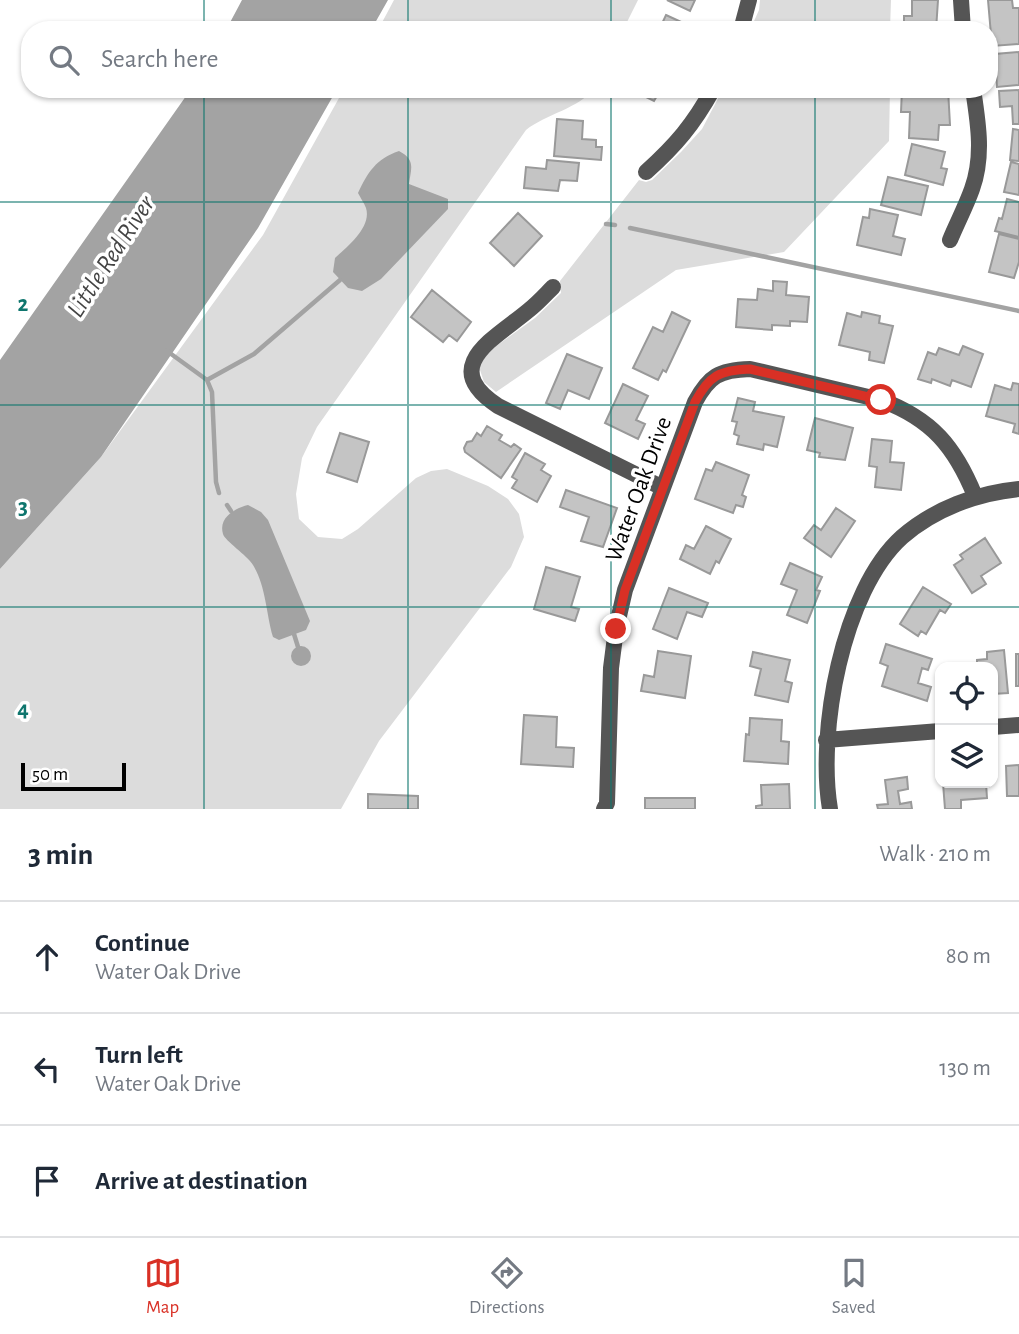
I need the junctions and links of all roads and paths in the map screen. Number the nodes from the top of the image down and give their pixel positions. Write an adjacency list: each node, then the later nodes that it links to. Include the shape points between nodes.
1 (750, 0): 3 (street)
2 (961, 0): 4 (street)
3 (744, 21)
4 (962, 21)
5 (708, 98): 7 (street, via 675,146)
6 (974, 98): 8 (street, via 979,157 973,187)
7 (646, 172)
8 (950, 240)
9 (553, 287): 10 (street, via 475,355 471,367 475,386 498,407)
10 (663, 488): 12 (street, Water Oak Drive, via 703,386 715,375 750,369 881,400 913,414 950,446); 17 (street, Water Oak Drive, via 625,590 616,629)
11 (1019, 489): 12 (street)
12 (975, 496): 16 (street, via 935,514 901,538 872,575 853,617 835,679)
13 (1019, 725): 14 (street)
14 (998, 727)
15 (935, 731): 16 (street)
16 (826, 740): 18 (street)
17 (604, 809)
18 (830, 809)

